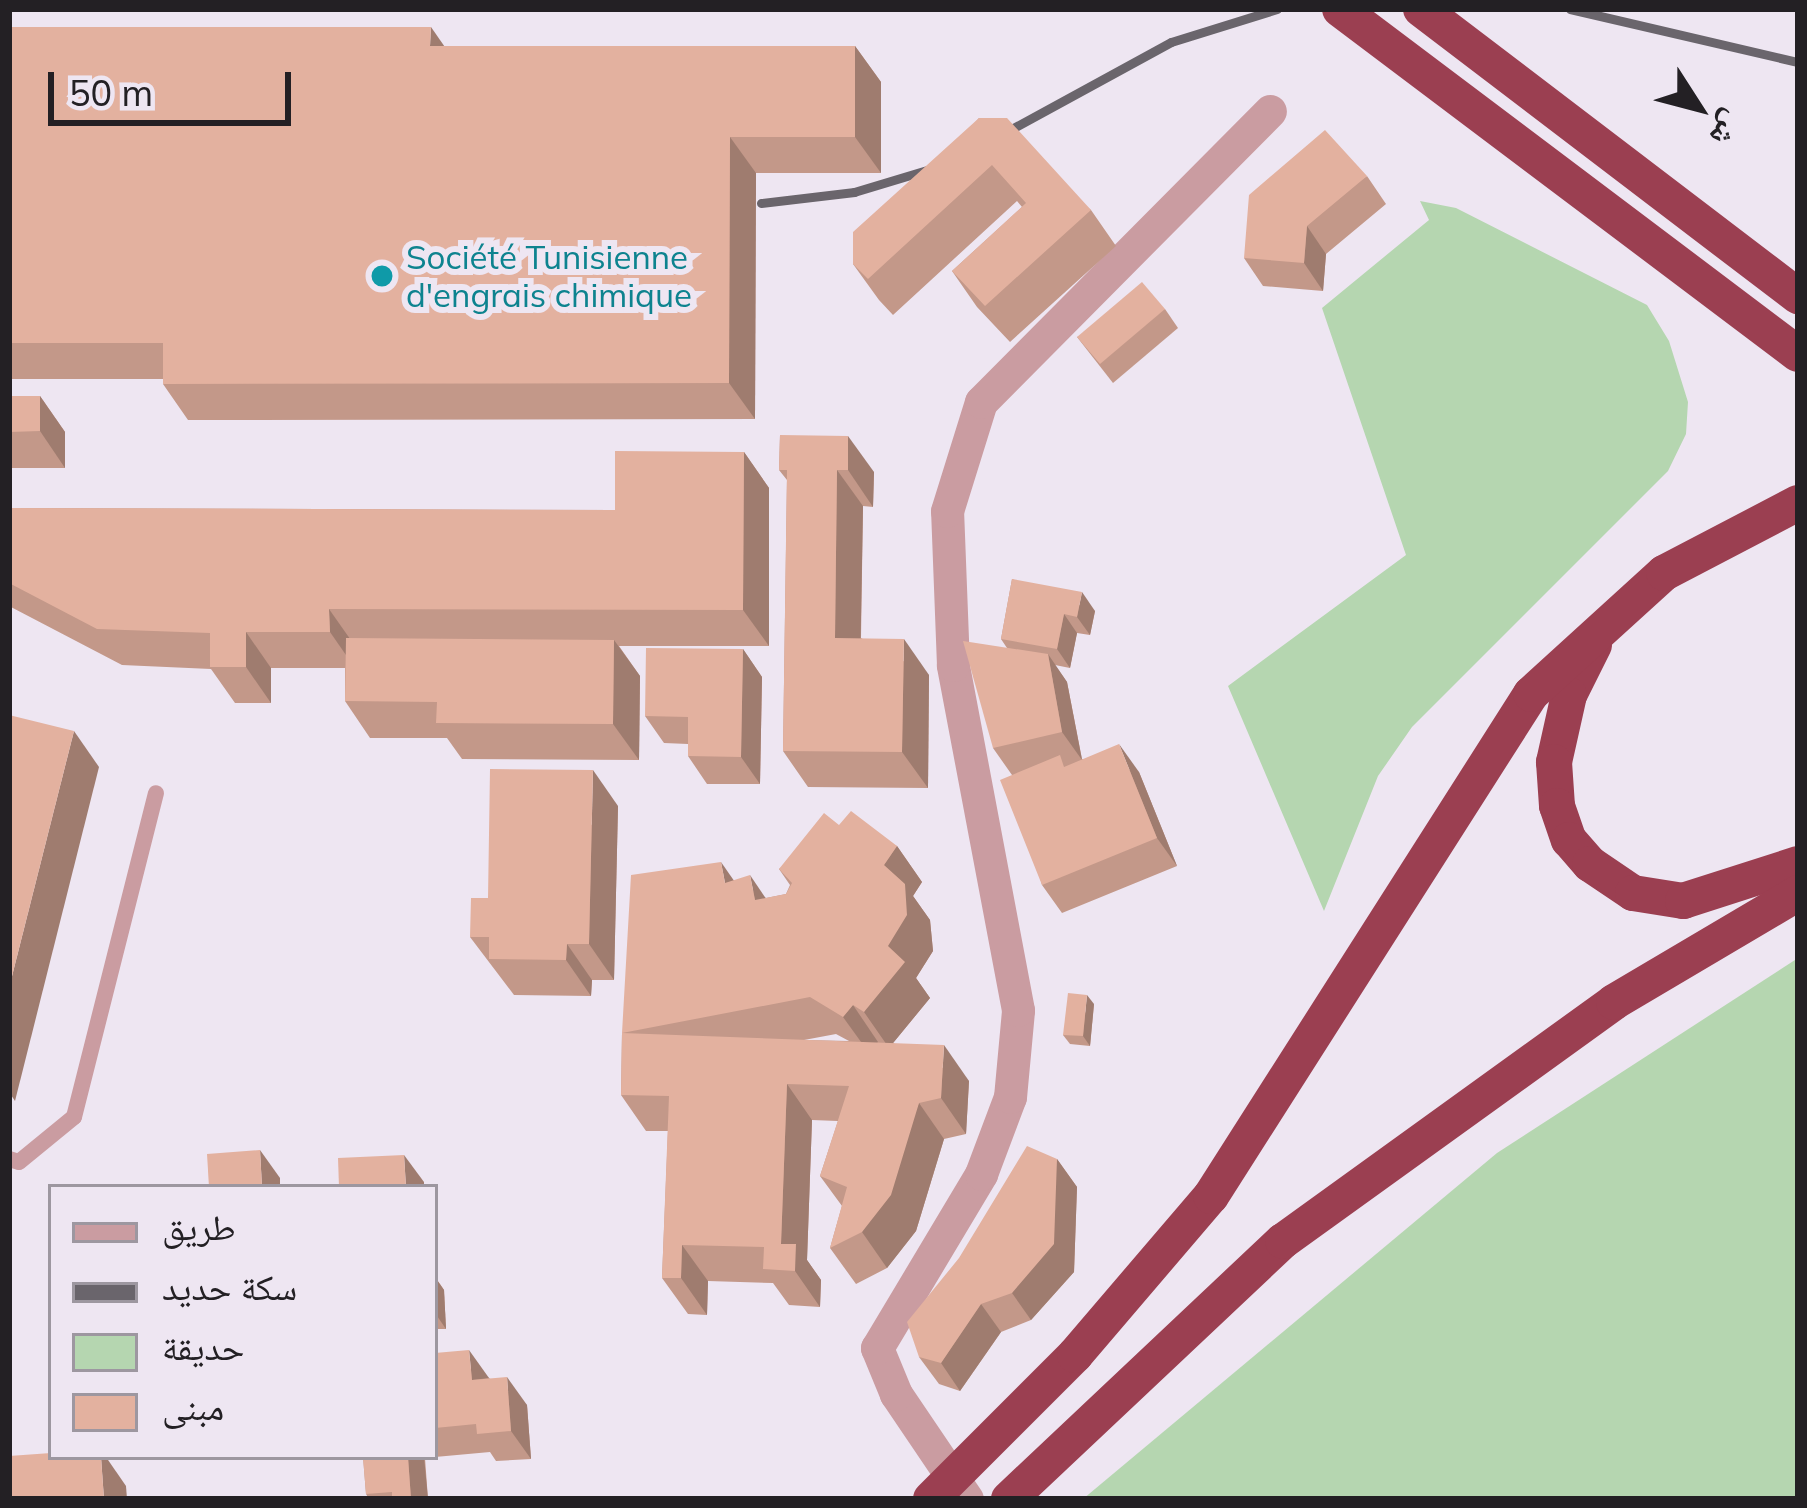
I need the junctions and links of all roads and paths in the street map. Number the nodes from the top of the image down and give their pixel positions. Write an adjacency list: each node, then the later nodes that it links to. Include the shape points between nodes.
1 (1340, 9): 5 (highway)
2 (1421, 9): 4 (highway)
3 (1270, 111): 12 (street, via 981,402 947,512 953,665 1018,1010 1010,1097 981,1174 887,1318 877,1348)
4 (1798, 296)
5 (1798, 354)
6 (1798, 503): 7 (highway, via 1664,573)
7 (1601, 631): 9 (highway, via 1555,737 1557,806 1569,841 1634,893 1683,901); 12 (highway, via 1531,694 1489,751 1210,1196)
8 (157, 793): 11 (lane, via 74,1117 20,1162)
9 (1798, 864)
10 (1798, 893): 13 (highway, via 1614,1002 1283,1241)
11 (9, 1159)
12 (951, 1493)
13 (1009, 1499)

